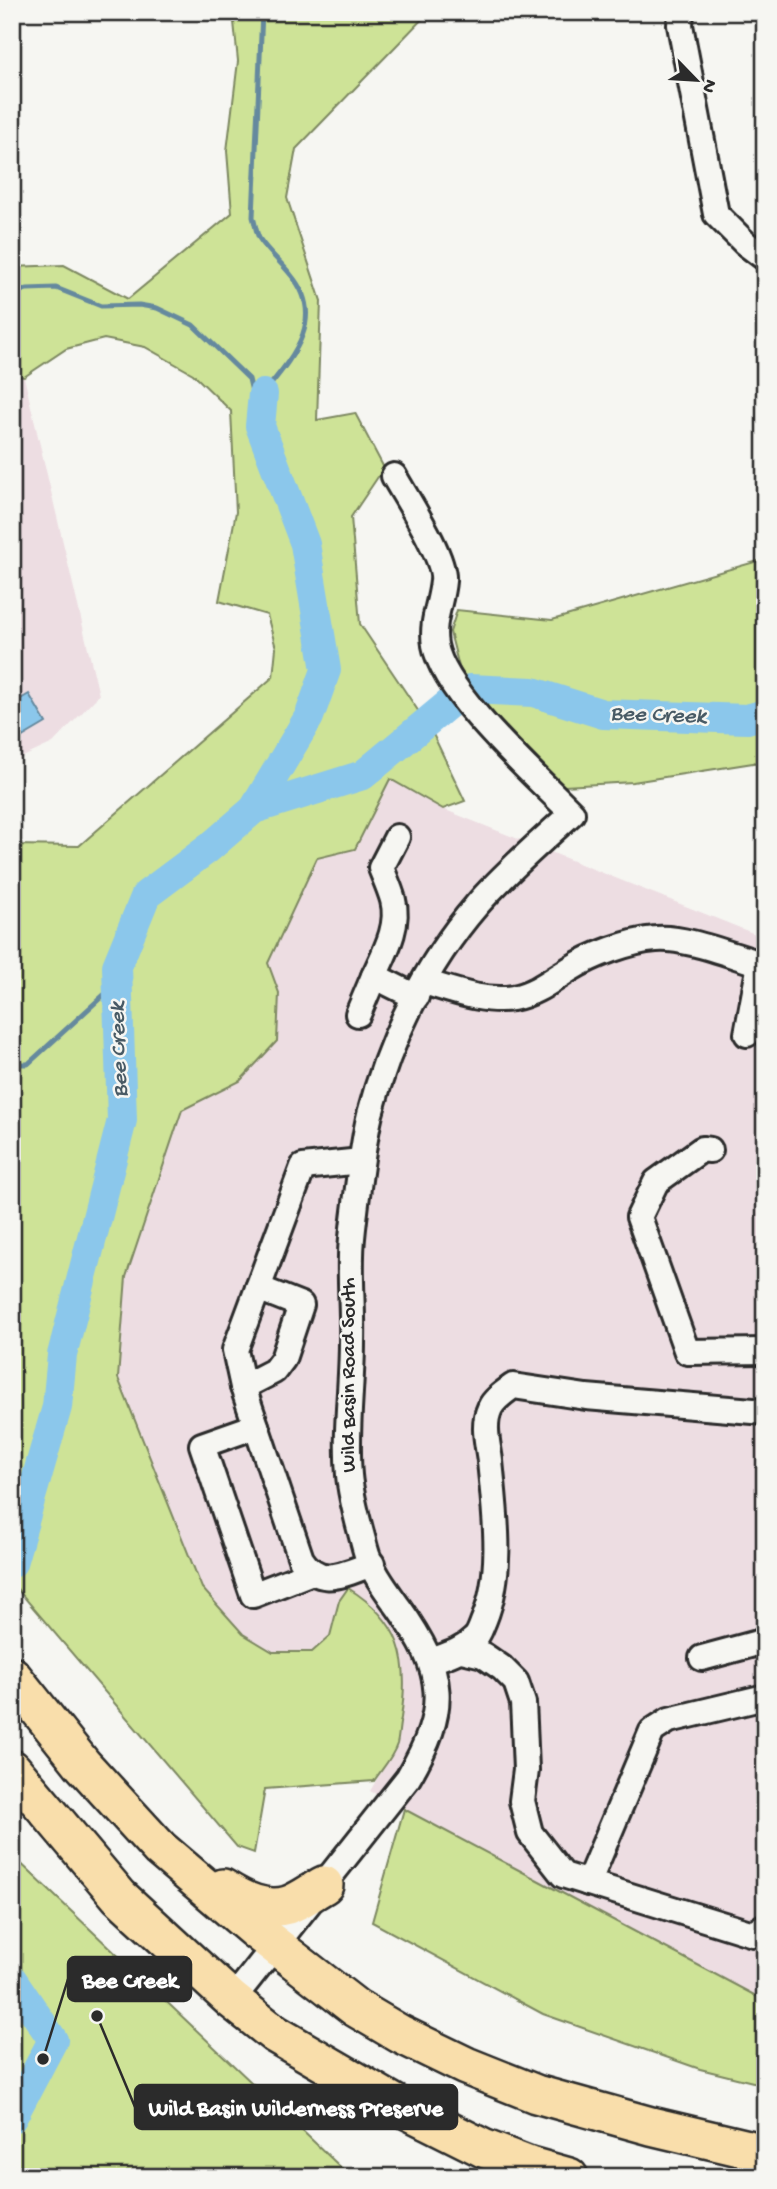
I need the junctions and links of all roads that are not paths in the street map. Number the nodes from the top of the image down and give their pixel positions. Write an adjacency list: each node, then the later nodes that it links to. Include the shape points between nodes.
1 (681, 12): 2 (street, via 716,214)
2 (765, 258)
3 (394, 476): 7 (street, Wild Basin Road South, via 443,570 434,627 442,665 469,706 572,813 476,905)
4 (397, 837): 6 (street, via 381,868 395,921)
5 (763, 965): 7 (street, via 702,945 657,938 612,949 541,988 512,998); 9 (street)
6 (374, 976): 7 (street); 8 (street)
7 (420, 989): 11 (street, Wild Basin Road South, via 381,1077)
8 (358, 1014)
9 (747, 1034)
10 (710, 1150): 13 (street, via 702,1149 656,1182 639,1217 687,1352)
11 (361, 1161): 12 (street, via 303,1167); 17 (street, Wild Basin Road South, via 351,1254 349,1477)
12 (258, 1288): 14 (street, via 234,1350); 14 (street, via 301,1305 283,1359 274,1371)
13 (765, 1351)
14 (243, 1387): 16 (street)
15 (765, 1412): 20 (street, via 513,1386 498,1397 485,1430 495,1584 477,1637)
16 (256, 1426): 18 (street, via 301,1559); 18 (street, via 202,1445 253,1595)
17 (372, 1564): 18 (street, via 329,1578); 22 (street, Wild Basin Road South)
18 (312, 1572)
19 (765, 1641): 21 (street)
20 (462, 1650): 22 (street); 27 (street, via 483,1655 516,1682 523,1703 526,1770 522,1801 530,1833 563,1875)
21 (702, 1658)
22 (431, 1661): 28 (street, Wild Basin Road South, via 437,1708 426,1747 408,1778)
23 (12, 1676): 26 (highway, via 83,1765)
24 (765, 1697): 27 (street, via 669,1720 652,1731)
25 (12, 1769): 31 (highway, via 119,1896)
26 (160, 1849): 28 (highway, via 236,1896 263,1907 288,1905); 30 (highway)
27 (588, 1883): 29 (street, via 753,1934)
28 (324, 1885): 30 (street, Wild Basin Road South)
29 (765, 1926)
30 (275, 1945): 31 (street, Wild Basin Road South); 32 (highway, via 356,2008 466,2066 536,2094)
31 (232, 2000): 33 (highway, via 275,2034 397,2105 482,2148)
32 (765, 2153)
33 (569, 2177)

